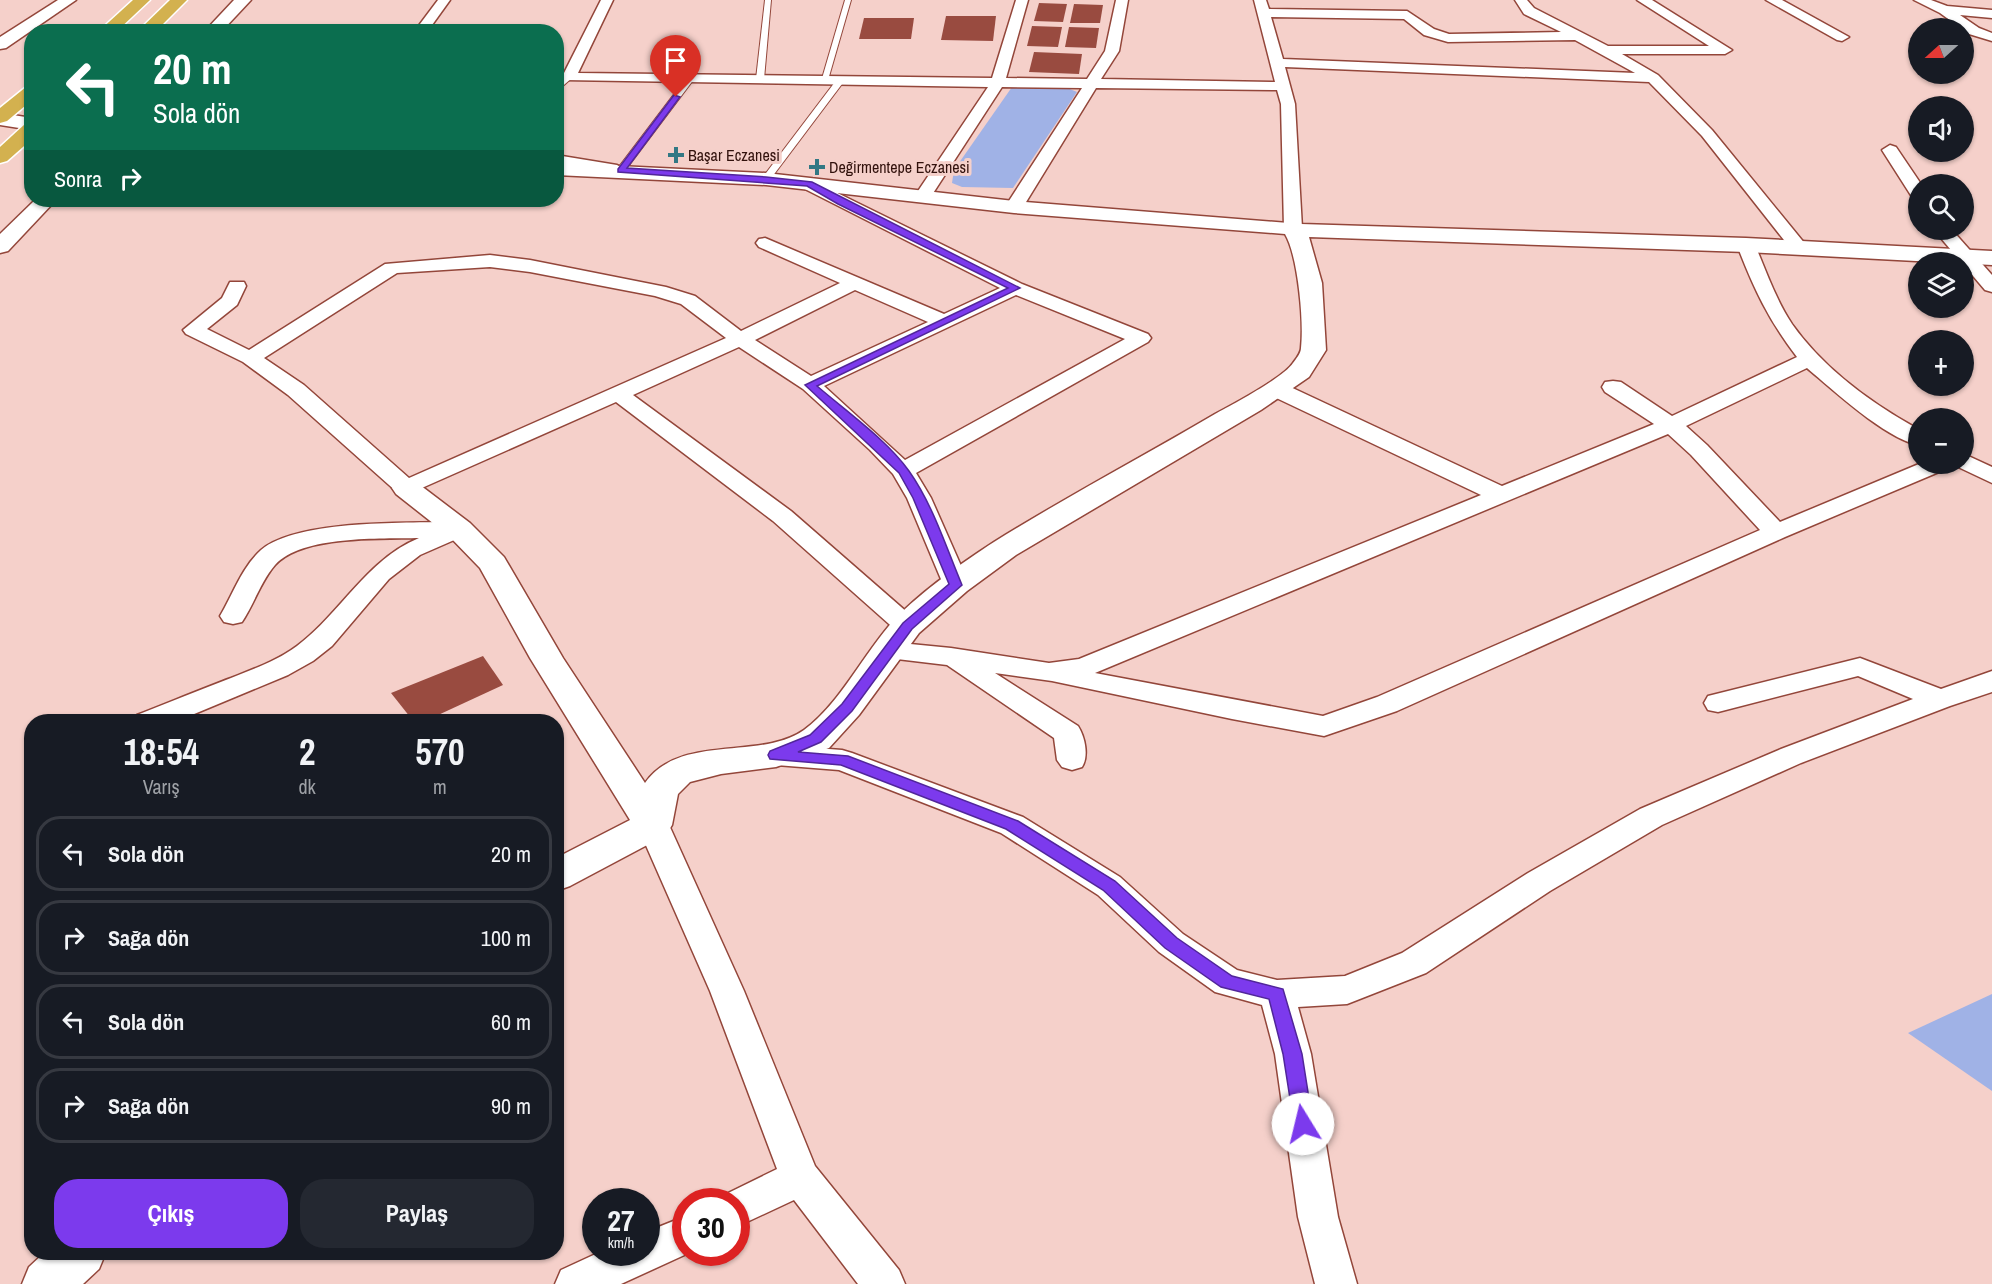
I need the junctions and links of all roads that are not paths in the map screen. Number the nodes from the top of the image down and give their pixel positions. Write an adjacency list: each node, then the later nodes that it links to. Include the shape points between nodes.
1 (68, 0): 18 (street)
2 (142, 0): 19 (highway)
3 (179, 0): 20 (highway)
4 (243, 0): 21 (street)
5 (444, 0): 22 (street)
6 (607, 0): 30 (street)
7 (768, 0): 33 (lane)
8 (848, 0): 34 (lane)
9 (1022, 0): 37 (street)
10 (1122, 0): 38 (street, via 1112,51)
11 (1521, 0): 24 (street, via 1529,11)
12 (1643, 0): 28 (street, via 1725,50)
13 (1772, 0): 25 (street)
14 (1920, 0): 16 (street)
15 (1262, 7): 24 (street, via 1407,15 1429,32 1448,38); 29 (street)
16 (1946, 10): 17 (street); 26 (street, via 1974,31)
17 (1992, 14)
18 (31, 24)
19 (115, 24)
20 (153, 24)
21 (220, 24)
22 (426, 24)
23 (24, 28): 27 (street)
24 (1579, 36): 28 (street)
25 (1842, 37)
26 (1992, 37)
27 (0, 44)
28 (1606, 50): 31 (street)
29 (1278, 63): 31 (street); 39 (street)
30 (569, 77): 32 (street); 36 (lane)
31 (1653, 78): 60 (street, via 1707,133)
32 (690, 79): 33 (street); 48 (lane)
33 (760, 79): 34 (street)
34 (824, 80): 35 (street)
35 (841, 80): 37 (street); 50 (lane)
36 (564, 82)
37 (998, 82): 38 (street); 52 (street)
38 (1094, 83): 39 (street); 54 (street)
39 (1283, 86): 55 (street, via 1288,104)
40 (24, 98): 41 (highway)
41 (0, 118): 42 (street)
42 (24, 122)
43 (24, 135): 45 (highway)
44 (1890, 150): 49 (street)
45 (0, 157)
46 (564, 161): 48 (street)
47 (564, 169): 48 (street)
48 (621, 170): 50 (street)
49 (1908, 178)
50 (766, 179): 51 (street)
51 (809, 184): 52 (street); 69 (street)
52 (922, 197): 54 (street)
53 (39, 207): 59 (street)
54 (1014, 207): 55 (street)
55 (1293, 229): 58 (street); 76 (street, via 1301,243 1310,283 1314,350 1300,372)
56 (1951, 240): 61 (street)
57 (765, 243): 66 (street)
58 (1746, 245): 60 (street); 73 (street, via 1782,324)
59 (0, 246)
60 (1801, 249): 62 (street)
61 (1961, 252)
62 (1908, 254)
63 (1974, 257): 64 (street)
64 (1992, 258)
65 (1974, 267): 68 (street)
66 (854, 283): 70 (street); 71 (street)
67 (237, 286): 72 (street, via 230,301 194,330)
68 (1992, 286)
69 (1015, 288): 70 (street); 81 (street, via 1141,338)
70 (943, 321): 74 (street)
71 (740, 339): 72 (street, via 688,300 669,294 490,261 392,268); 74 (street); 77 (street)
72 (250, 358): 84 (street, via 296,390)
73 (1809, 359): 78 (street); 79 (street, via 1883,418)
74 (810, 385): 81 (street)
75 (1613, 387): 78 (street)
76 (1276, 389): 85 (street); 88 (street, via 1005,549)
77 (616, 393): 84 (street); 90 (street, via 782,516)
78 (1671, 425): 85 (street); 87 (street, via 1700,450)
79 (1908, 432)
80 (1974, 466): 83 (street)
81 (903, 471): 88 (street, via 919,498)
82 (1914, 474): 87 (street)
83 (1992, 476)
84 (406, 488): 86 (street)
85 (1501, 495): 93 (street, via 1084,667)
86 (459, 529): 89 (street, via 351,535 293,543 274,552 256,571); 97 (street, via 411,550 380,574 303,656); 100 (street, via 493,564 547,658)
87 (1776, 532): 93 (street, via 1387,704 1324,726)
88 (956, 585): 90 (street)
89 (234, 616)
90 (907, 626): 91 (street)
91 (890, 651): 92 (street); 98 (street, via 847,707 816,739)
92 (951, 657): 93 (street); 99 (street, via 1068,733)
93 (1048, 672)
94 (1990, 685): 95 (street)
95 (1940, 699): 96 (street, via 1860,668); 102 (street, via 1791,756 1651,817 1539,882 1414,963 1347,990)
96 (1718, 703)
97 (167, 714)
98 (776, 755): 100 (street, via 721,761 678,772 660,789); 102 (street, via 842,760 1012,825 1109,886 1171,943 1227,982)
99 (1072, 760)
100 (653, 825): 101 (street); 103 (street, via 727,991)
101 (564, 872)
102 (1277, 994): 110 (street, via 1293,1054 1318,1217)
103 (800, 1178): 104 (street); 109 (street)
104 (750, 1202)
105 (72, 1260): 107 (street)
106 (615, 1266): 108 (street)
107 (47, 1284)
108 (576, 1284)
109 (884, 1284)
110 (1336, 1284)

